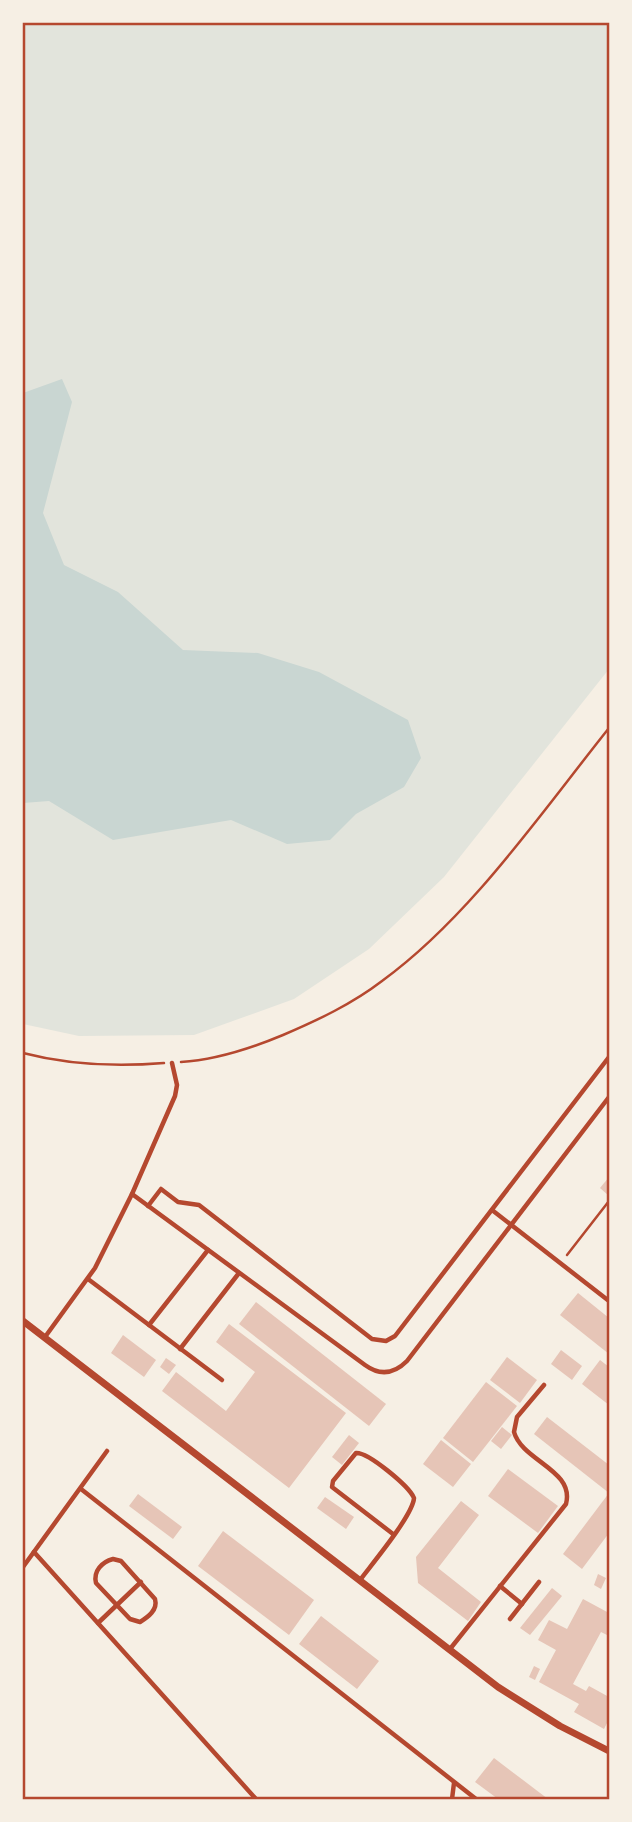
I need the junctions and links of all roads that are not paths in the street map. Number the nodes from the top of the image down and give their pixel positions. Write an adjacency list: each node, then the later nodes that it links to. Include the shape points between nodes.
1 (609, 1057): 6 (lane)
2 (172, 1063): 4 (lane, via 176,1097)
3 (609, 1097): 7 (lane)
4 (132, 1194): 5 (lane); 10 (lane)
5 (148, 1206): 6 (lane, via 161,1189 178,1202 199,1205 381,1342 395,1336); 8 (lane)
6 (492, 1210): 7 (lane)
7 (511, 1225): 9 (lane, via 407,1361 392,1372 365,1365); 11 (lane)
8 (208, 1250): 9 (lane); 13 (lane)
9 (239, 1273): 15 (lane)
10 (88, 1279): 13 (lane); 14 (lane)
11 (609, 1301)
12 (23, 1321): 14 (street)
13 (149, 1325): 15 (lane)
14 (45, 1338): 23 (street)
15 (180, 1349): 16 (lane)
16 (222, 1380)
17 (544, 1385): 26 (lane, via 517,1418 514,1432 522,1447 565,1483 568,1498)
18 (107, 1451): 19 (lane)
19 (81, 1489): 21 (lane); 33 (lane)
20 (393, 1534): 20 (lane, via 413,1507 412,1493 366,1454 356,1453 332,1486); 23 (lane)
21 (34, 1552): 22 (lane); 30 (lane)
22 (23, 1567)
23 (360, 1580): 31 (street)
24 (141, 1582): 28 (lane); 28 (lane, via 156,1603 143,1620 136,1623); 28 (lane, via 117,1559 108,1560 95,1575 96,1583)
25 (539, 1582): 27 (lane)
26 (500, 1586): 27 (lane); 31 (lane)
27 (522, 1604): 29 (lane)
28 (117, 1605): 30 (lane)
29 (510, 1619)
30 (98, 1623): 34 (lane)
31 (450, 1649): 32 (street, via 529,1707)
32 (609, 1751)
33 (454, 1782): 35 (lane); 36 (lane)
34 (256, 1799)
35 (452, 1799)
36 (476, 1799)

